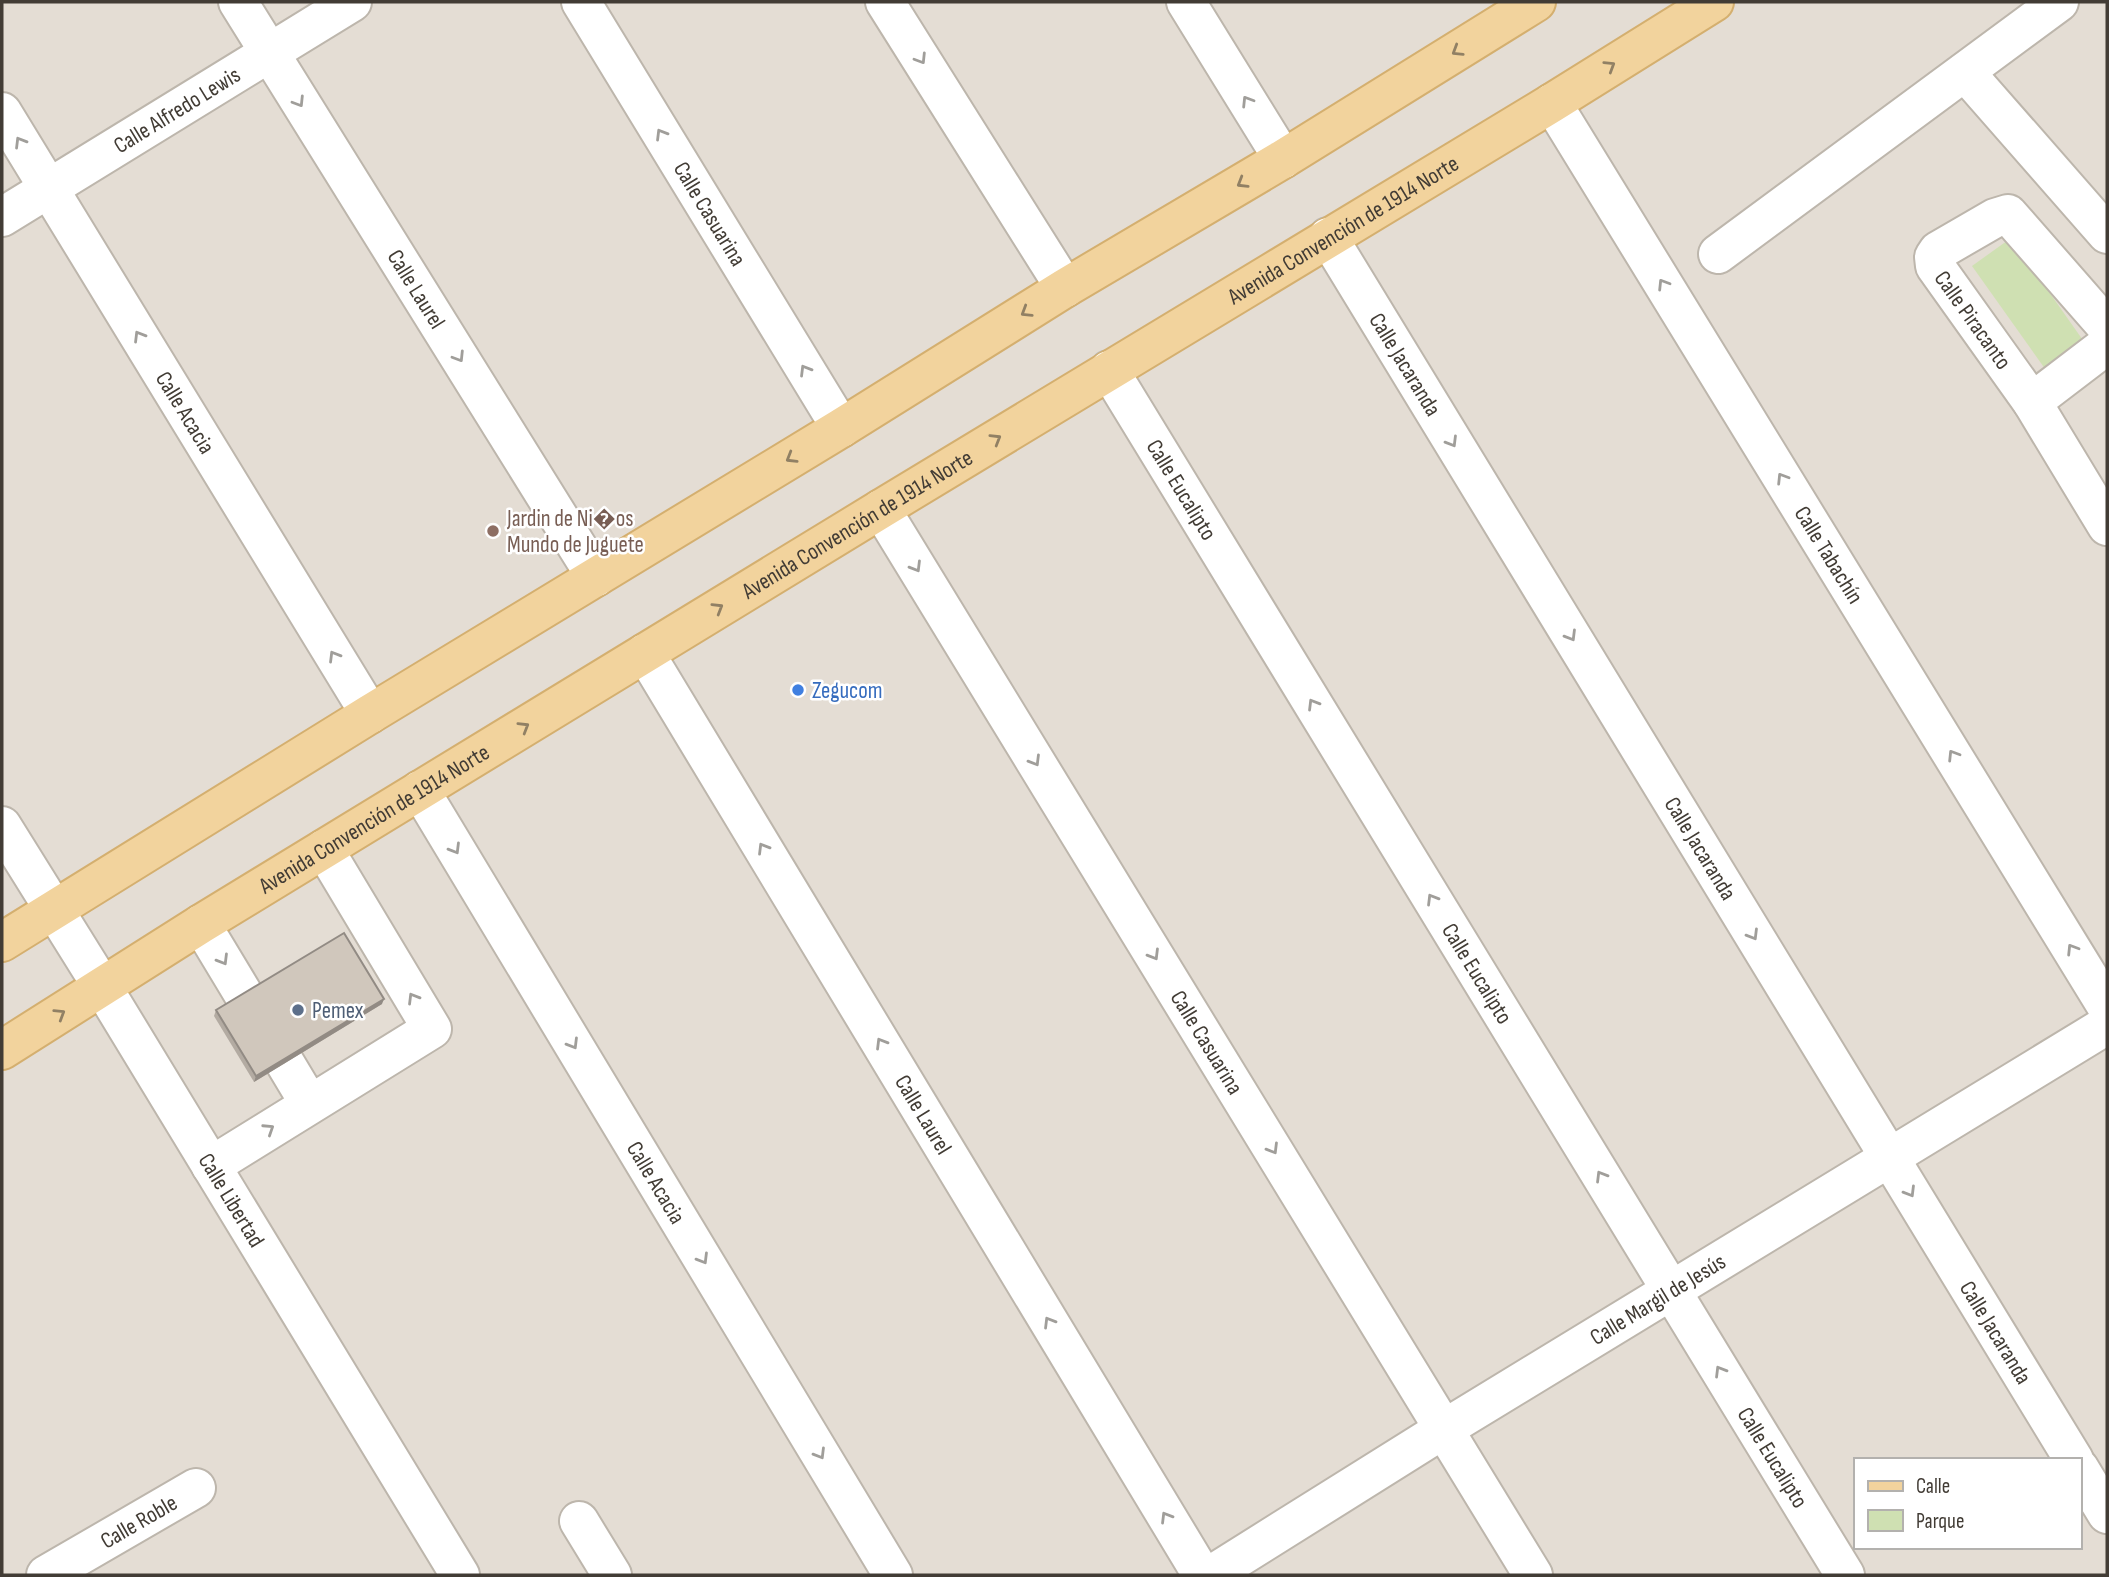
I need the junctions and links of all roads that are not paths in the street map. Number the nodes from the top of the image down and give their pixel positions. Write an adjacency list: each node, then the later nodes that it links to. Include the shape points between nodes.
1 (238, 2): 10 (street, Calle Laurel)
2 (352, 2): 10 (street, Calle Alfredo Lewis)
3 (580, 2): 25 (street, Calle Casuarina, one-way to 3)
4 (885, 2): 20 (street, one-way to 20)
5 (1186, 2): 14 (street, one-way to 5)
6 (1536, 2): 9 (main road)
7 (1714, 2): 12 (main road, Avenida Convención de 1914 Norte, one-way to 7)
8 (2059, 2): 11 (street)
9 (1497, 12): 14 (main road, one-way to 14)
10 (269, 53): 15 (street, Calle Alfredo Lewis); 28 (street, Calle Laurel, one-way to 28)
11 (1965, 72): 17 (street); 19 (street)
12 (1552, 103): 18 (main road, Avenida Convención de 1914 Norte); 39 (street, Calle Tabachín, one-way to 12)
13 (2, 111): 15 (street, Calle Acacia, one-way to 13)
14 (1283, 159): 20 (main road, one-way to 20)
15 (49, 189): 16 (street, Calle Alfredo Lewis); 30 (street, Calle Acacia, one-way to 15)
16 (2, 217)
17 (2107, 234)
18 (1328, 237): 23 (main road, Avenida Convención de 1914 Norte); 44 (street, Calle Jacaranda, one-way to 44)
19 (1717, 254)
20 (1065, 288): 25 (main road, one-way to 25)
21 (2107, 327): 24 (street, Calle Piracanto, via 2008,214 1938,251 1935,266)
22 (2107, 345): 24 (street)
23 (1109, 370): 26 (main road, Avenida Convención de 1914 Norte, one-way to 23); 46 (street, Calle Eucalipto, one-way to 23)
24 (2032, 402): 27 (street, Calle Piracanto)
25 (841, 428): 28 (main road, one-way to 28)
26 (881, 509): 29 (main road, Avenida Convención de 1914 Norte, one-way to 26); 47 (street, Calle Casuarina, one-way to 47)
27 (2107, 526)
28 (596, 577): 30 (main road)
29 (645, 653): 31 (main road, Avenida Convención de 1914 Norte, one-way to 29); 57 (street, Calle Laurel, one-way to 29)
30 (370, 714): 34 (main road)
31 (420, 790): 33 (main road, Avenida Convención de 1914 Norte); 56 (street, Calle Acacia, one-way to 56)
32 (2, 826): 34 (street, Calle Libertad)
33 (324, 849): 35 (main road, Avenida Convención de 1914 Norte); 43 (street, one-way to 33, via 432,1029)
34 (53, 910): 36 (main road); 37 (street, Calle Libertad)
35 (201, 924): 37 (main road, Avenida Convención de 1914 Norte); 38 (street, one-way to 38)
36 (2, 942)
37 (103, 988): 41 (main road, Avenida Convención de 1914 Norte, one-way to 37); 45 (street, Calle Libertad)
38 (245, 997)
39 (2107, 1007)
40 (2107, 1025): 44 (street, Calle Margil de Jesús)
41 (2, 1050)
42 (285, 1063): 43 (street)
43 (309, 1103): 45 (street, one-way to 43)
44 (1889, 1158): 46 (street, Calle Margil de Jesús); 48 (street, Calle Jacaranda, one-way to 48)
45 (211, 1166): 54 (street, Calle Libertad)
46 (1671, 1291): 47 (street, Calle Margil de Jesús); 60 (street, Calle Eucalipto, one-way to 46)
47 (1444, 1429): 58 (street, Calle Margil de Jesús); 59 (street, Calle Casuarina)
48 (2073, 1458)
49 (2081, 1471): 51 (street)
50 (196, 1489): 53 (street, Calle Roble)
51 (2107, 1514)
52 (579, 1521): 55 (street)
53 (46, 1575)
54 (460, 1575)
55 (612, 1575)
56 (893, 1575)
57 (1202, 1575)
58 (1211, 1575)
59 (1534, 1575)
60 (1845, 1575)

